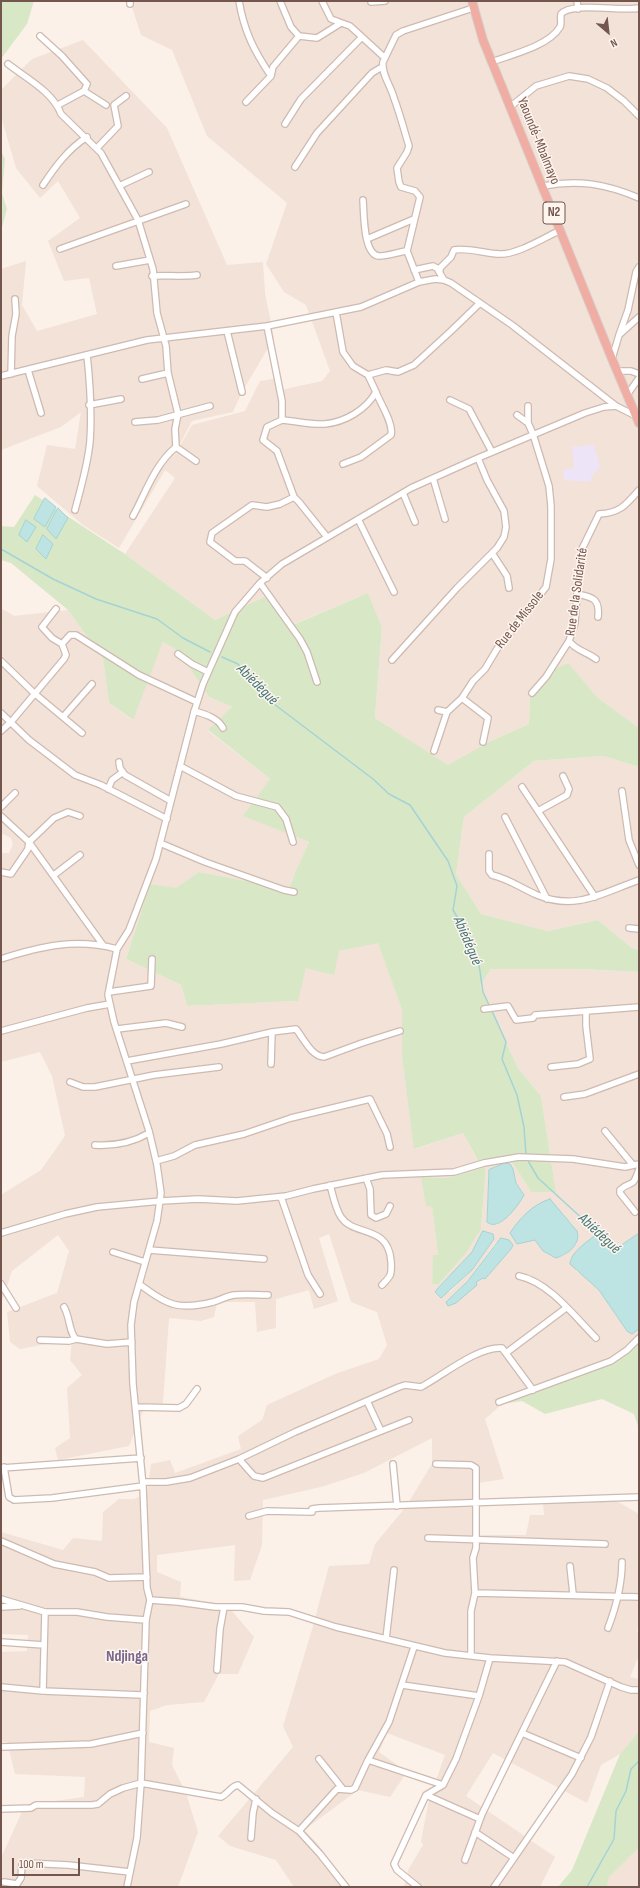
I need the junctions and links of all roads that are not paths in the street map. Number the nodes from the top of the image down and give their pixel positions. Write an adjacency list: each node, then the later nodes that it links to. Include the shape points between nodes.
1 (239, 1): 18 (street, via 242,22 247,34)
2 (280, 1): 12 (street, via 291,27)
3 (322, 1): 10 (street, via 331,18)
4 (385, 1): 6 (street)
5 (577, 1): 9 (street)
6 (371, 2)
7 (473, 4): 14 (street, via 396,35); 15 (highway, Yaoundé-Mbalmayo / N2)
8 (639, 8): 9 (street)
9 (578, 9): 15 (street, via 563,12 557,30 538,45)
10 (341, 23): 12 (street, via 317,38); 13 (street, via 350,26)
11 (40, 36): 19 (street, via 81,76 87,84)
12 (299, 36): 18 (street, via 273,67)
13 (362, 37): 14 (street); 26 (street, via 301,99)
14 (385, 58): 17 (street)
15 (491, 62): 24 (highway, Yaoundé-Mbalmayo / N2)
16 (8, 64): 22 (street)
17 (382, 67): 29 (street, via 372,73 316,134); 37 (street, via 409,146 397,168 399,182 401,188 416,191 420,197)
18 (271, 76): 21 (street)
19 (84, 91): 22 (street); 23 (street)
20 (126, 96): 28 (street, via 114,105 118,126)
21 (246, 102)
22 (58, 105): 27 (street, via 61,114)
23 (106, 105)
24 (510, 107): 25 (street, via 536,86 568,76 588,79 607,88); 33 (highway, Yaoundé-Mbalmayo / N2)
25 (639, 116)
26 (284, 124)
27 (87, 137): 28 (street); 31 (street, via 77,143 58,163)
28 (97, 148): 32 (street)
29 (295, 167)
30 (149, 172): 32 (street)
31 (43, 185)
32 (119, 186): 38 (street)
33 (543, 186): 34 (street, via 579,182 600,185); 39 (highway, Yaoundé-Mbalmayo / N2)
34 (639, 198)
35 (363, 200): 40 (street)
36 (186, 204): 38 (street)
37 (414, 219): 40 (street); 42 (street)
38 (138, 220): 41 (street); 43 (street)
39 (561, 230): 47 (street, via 508,254 474,252 460,248 454,250); 61 (highway, Yaoundé-Mbalmayo / N2)
40 (367, 239): 42 (street, via 369,250 379,256)
41 (60, 248)
42 (407, 250): 46 (street)
43 (150, 260): 44 (street); 49 (street)
44 (116, 266)
45 (639, 267): 58 (street)
46 (414, 270): 47 (street, via 433,266); 51 (street)
47 (440, 270): 50 (street)
48 (197, 275): 49 (street)
49 (152, 276): 59 (street)
50 (444, 280): 51 (street); 53 (street)
51 (419, 282): 54 (street, via 361,307)
52 (15, 299): 65 (street)
53 (480, 303): 67 (street, via 414,365 398,372 386,370); 79 (street, via 542,347)
54 (336, 312): 56 (street); 67 (street, via 343,352 353,366)
55 (639, 317): 58 (street)
56 (267, 326): 57 (street); 84 (street, via 282,401)
57 (227, 331): 59 (street); 71 (street)
58 (619, 335): 61 (street)
59 (163, 337): 60 (street); 64 (street)
60 (87, 355): 62 (street); 76 (street)
61 (612, 360): 63 (highway, Yaoundé-Mbalmayo / N2)
62 (28, 370): 65 (street); 80 (street)
63 (617, 371): 66 (street); 73 (highway, Yaoundé-Mbalmayo / N2)
64 (168, 373): 70 (street); 81 (street)
65 (11, 374): 68 (street)
66 (639, 374)
67 (368, 375): 72 (street)
68 (1, 376)
69 (639, 378): 73 (street)
70 (142, 379)
71 (242, 392)
72 (376, 392): 84 (street, via 362,410 339,421 325,424); 92 (street, via 390,423 392,435 361,457)
73 (627, 395): 83 (highway, Yaoundé-Mbalmayo / N2)
74 (121, 399): 76 (street)
75 (450, 400): 89 (street, via 469,409)
76 (90, 405): 97 (street, via 90,440)
77 (210, 406): 81 (street)
78 (528, 406): 86 (street)
79 (616, 406): 83 (street); 87 (street, via 584,413)
80 (41, 413)
81 (178, 414): 85 (street, via 158,420); 88 (street, via 175,429)
82 (517, 415): 86 (street)
83 (637, 419)
84 (282, 420): 96 (street, via 267,427 263,440 277,451)
85 (135, 422)
86 (528, 423): 87 (street, Rue de Missole)
87 (533, 434): 89 (street); 122 (street, Rue de Missole, via 549,486 551,506 551,559 546,587)
88 (176, 447): 91 (street); 98 (street, via 157,467)
89 (492, 452): 90 (street)
90 (478, 458): 93 (street); 103 (street, via 506,517 504,537)
91 (196, 461)
92 (343, 464)
93 (433, 478): 95 (street); 100 (street)
94 (639, 490): 108 (street, Rue de la Solidarité, via 622,509 615,513 599,514 582,549)
95 (403, 493): 99 (street); 101 (street)
96 (294, 497): 102 (street); 104 (street, via 267,507 252,505 212,533 210,542 235,561 245,561)
97 (75, 510)
98 (133, 516)
99 (358, 519): 102 (street); 107 (street)
100 (445, 519)
101 (415, 522)
102 (327, 537): 104 (street, via 282,564)
103 (492, 553): 106 (street, via 507,576); 115 (street, via 456,588)
104 (267, 578): 105 (street)
105 (260, 583): 117 (street, via 235,612); 118 (street, via 300,639)
106 (509, 588)
107 (394, 592)
108 (577, 594): 110 (street, via 596,601 599,606); 111 (street, Rue de la Solidarité, via 575,624)
109 (56, 609): 112 (street, via 42,627)
110 (598, 617)
111 (569, 640): 114 (street, Rue de la Solidarité, via 573,647 588,652); 121 (street, via 546,677)
112 (62, 644): 120 (street, via 66,655 64,659); 123 (street, via 70,635 76,635 139,675)
113 (178, 654): 117 (street)
114 (596, 659)
115 (392, 660)
116 (1, 661): 120 (street)
117 (208, 672): 123 (street)
118 (317, 682)
119 (92, 684): 128 (street)
120 (34, 693): 128 (street); 129 (street)
121 (532, 693)
122 (462, 698): 126 (street, Rue de Missole); 133 (street, via 488,718)
123 (197, 702): 125 (street)
124 (438, 710): 126 (street)
125 (194, 711): 130 (street, via 221,723); 136 (street)
126 (446, 712): 134 (street)
127 (1, 713): 129 (street)
128 (63, 717): 132 (street)
129 (11, 722): 131 (street); 140 (street, via 29,740 75,775)
130 (223, 728)
131 (1, 731)
132 (82, 733)
133 (483, 742)
134 (434, 751)
135 (119, 762): 137 (street)
136 (180, 766): 143 (street); 151 (street, via 236,796 276,807 286,818)
137 (123, 772): 140 (street, via 112,780); 143 (street)
138 (563, 776): 145 (street, via 569,789 567,795)
139 (522, 787): 145 (street)
140 (108, 789): 149 (street)
141 (622, 791): 155 (street, via 628,840)
142 (15, 793): 144 (street)
143 (171, 801): 149 (street)
144 (1, 808)
145 (538, 810): 160 (street)
146 (1, 816): 150 (street)
147 (80, 816): 150 (street, via 62,813)
148 (505, 816): 161 (street)
149 (167, 819): 152 (street)
150 (29, 842): 156 (street, via 28,849 11,874); 157 (street)
151 (293, 842)
152 (160, 843): 159 (street, via 204,862); 165 (street, via 129,930)
153 (489, 854): 161 (street, via 489,871 492,875 512,881)
154 (80, 855): 157 (street)
155 (639, 865)
156 (1, 872)
157 (54, 875): 164 (street)
158 (639, 880): 160 (street)
159 (294, 892)
160 (595, 897): 161 (street, via 567,903)
161 (547, 899)
162 (629, 928): 163 (street)
163 (639, 929)
164 (104, 945): 165 (street); 166 (street, via 50,945)
165 (117, 949): 168 (street)
166 (1, 959)
167 (152, 959): 168 (street, via 151,986)
168 (109, 992): 169 (street)
169 (110, 1004): 174 (street); 175 (street)
170 (639, 1007): 172 (street)
171 (484, 1009): 172 (street, via 508,1006 516,1020 533,1018 535,1015)
172 (586, 1012): 181 (street, via 590,1058 578,1064)
173 (182, 1027): 174 (street, via 166,1023)
174 (117, 1029): 178 (street)
175 (1, 1031)
176 (400, 1031): 177 (street, via 324,1057 314,1053 296,1029)
177 (272, 1032): 178 (street); 179 (street)
178 (127, 1061): 183 (street)
179 (271, 1064)
180 (219, 1067): 183 (street)
181 (552, 1067)
182 (639, 1074): 185 (street, via 585,1094)
183 (132, 1079): 184 (street, via 95,1087 83,1087); 187 (street)
184 (70, 1082)
185 (564, 1097)
186 (605, 1131): 192 (street)
187 (149, 1133): 188 (street, via 116,1145); 190 (street)
188 (95, 1145)
189 (390, 1147): 190 (street, via 387,1134 370,1099 195,1145 174,1156)
190 (156, 1161): 197 (street)
191 (639, 1164): 192 (street)
192 (632, 1165): 194 (street, via 519,1157 484,1163 454,1172)
193 (639, 1170): 199 (street, via 632,1184 620,1190)
194 (366, 1178): 195 (street); 198 (street, via 370,1189 371,1215 376,1218 386,1214)
195 (330, 1185): 196 (street); 208 (street, via 341,1217 349,1224 380,1238 388,1249 391,1274)
196 (280, 1197): 197 (street, via 237,1201); 209 (street, via 308,1275)
197 (161, 1201): 200 (street, via 118,1204 65,1214); 201 (street)
198 (390, 1206)
199 (635, 1212)
200 (1, 1233)
201 (148, 1250): 203 (street); 204 (street)
202 (113, 1252): 204 (street)
203 (264, 1259)
204 (145, 1262): 207 (street)
205 (519, 1276): 213 (street, via 529,1278 545,1287)
206 (1, 1284): 212 (street)
207 (139, 1284): 210 (street, via 163,1301 180,1305 200,1305 232,1295); 218 (street, via 131,1325)
208 (382, 1285)
209 (320, 1294)
210 (268, 1295)
211 (64, 1307): 216 (street)
212 (16, 1308)
213 (566, 1308): 214 (street); 219 (street)
214 (596, 1338)
215 (639, 1338): 221 (street, via 627,1350 611,1360)
216 (76, 1339): 217 (street); 218 (street, via 107,1344)
217 (40, 1340)
218 (132, 1342): 224 (street)
219 (506, 1353): 221 (street); 222 (street, via 502,1348 486,1349 440,1374 421,1388 399,1386)
220 (197, 1389): 224 (street, via 186,1404 179,1408)
221 (533, 1390): 223 (street)
222 (367, 1401): 226 (street); 228 (street)
223 (499, 1402)
224 (136, 1407): 227 (street)
225 (409, 1420): 226 (street)
226 (381, 1431): 228 (street, via 263,1478 254,1476)
227 (141, 1458): 231 (street); 232 (street)
228 (239, 1458): 232 (street, via 190,1478)
229 (393, 1464): 235 (street)
230 (436, 1464): 234 (street, via 474,1466)
231 (3, 1468): 232 (street, via 9,1497 14,1500 52,1498)
232 (143, 1484): 244 (street)
233 (639, 1497): 234 (street)
234 (475, 1502): 235 (street); 238 (street)
235 (397, 1506): 236 (street, via 319,1508 312,1509 312,1512 268,1511)
236 (249, 1516)
237 (428, 1538): 238 (street)
238 (476, 1539): 240 (street); 245 (street, via 473,1558)
239 (1, 1541): 244 (street, via 54,1564 95,1572 109,1578)
240 (605, 1544)
241 (622, 1562): 247 (street)
242 (570, 1566): 246 (street)
243 (394, 1570): 257 (street)
244 (147, 1577): 250 (street)
245 (475, 1592): 246 (street); 261 (street, via 471,1611)
246 (573, 1594): 247 (street)
247 (618, 1596): 248 (street); 256 (street)
248 (639, 1597)
249 (1, 1599): 251 (street)
250 (150, 1600): 253 (street); 255 (street)
251 (25, 1606): 252 (street); 254 (street)
252 (1, 1607)
253 (224, 1607): 257 (street, via 289,1612); 264 (street)
254 (45, 1612): 255 (street, via 77,1612); 259 (street)
255 (146, 1620): 270 (street)
256 (608, 1628)
257 (386, 1639): 260 (street)
258 (1, 1642): 259 (street)
259 (44, 1645): 269 (street)
260 (414, 1646): 261 (street, via 445,1653); 266 (street)
261 (471, 1654): 262 (street)
262 (490, 1658): 263 (street); 271 (street)
263 (557, 1661): 265 (street, via 565,1662); 273 (street)
264 (218, 1670)
265 (610, 1682): 268 (street, via 630,1690); 275 (street)
266 (402, 1685): 271 (street); 277 (street, via 389,1722)
267 (1, 1687): 269 (street)
268 (639, 1690)
269 (44, 1691): 270 (street, via 142,1695)
270 (144, 1693): 272 (street)
271 (479, 1696): 279 (street, via 456,1759)
272 (143, 1733): 274 (street, via 91,1744); 278 (street)
273 (522, 1734): 275 (street); 284 (street)
274 (1, 1747)
275 (581, 1758): 288 (street)
276 (319, 1759): 280 (street)
277 (368, 1760): 279 (street); 280 (street, via 355,1788)
278 (141, 1783): 282 (street, via 221,1796 238,1785); 283 (street, via 110,1794 98,1804 36,1805 31,1808); 290 (street, via 137,1838)
279 (442, 1785): 281 (street)
280 (342, 1788): 285 (street, via 334,1791)
281 (426, 1795): 284 (street); 294 (street, via 394,1864 397,1870)
282 (256, 1799): 285 (street, via 272,1814); 287 (street)
283 (1, 1809)
284 (480, 1819): 286 (street)
285 (299, 1831): 293 (street)
286 (475, 1832): 288 (street); 289 (street)
287 (251, 1838)
288 (514, 1858): 295 (street)
289 (465, 1860)
290 (130, 1872): 291 (street, via 25,1863 22,1864 21,1878 17,1884); 292 (street)
291 (4, 1882)
292 (127, 1887)
293 (346, 1887)
294 (418, 1887)
295 (494, 1887)

